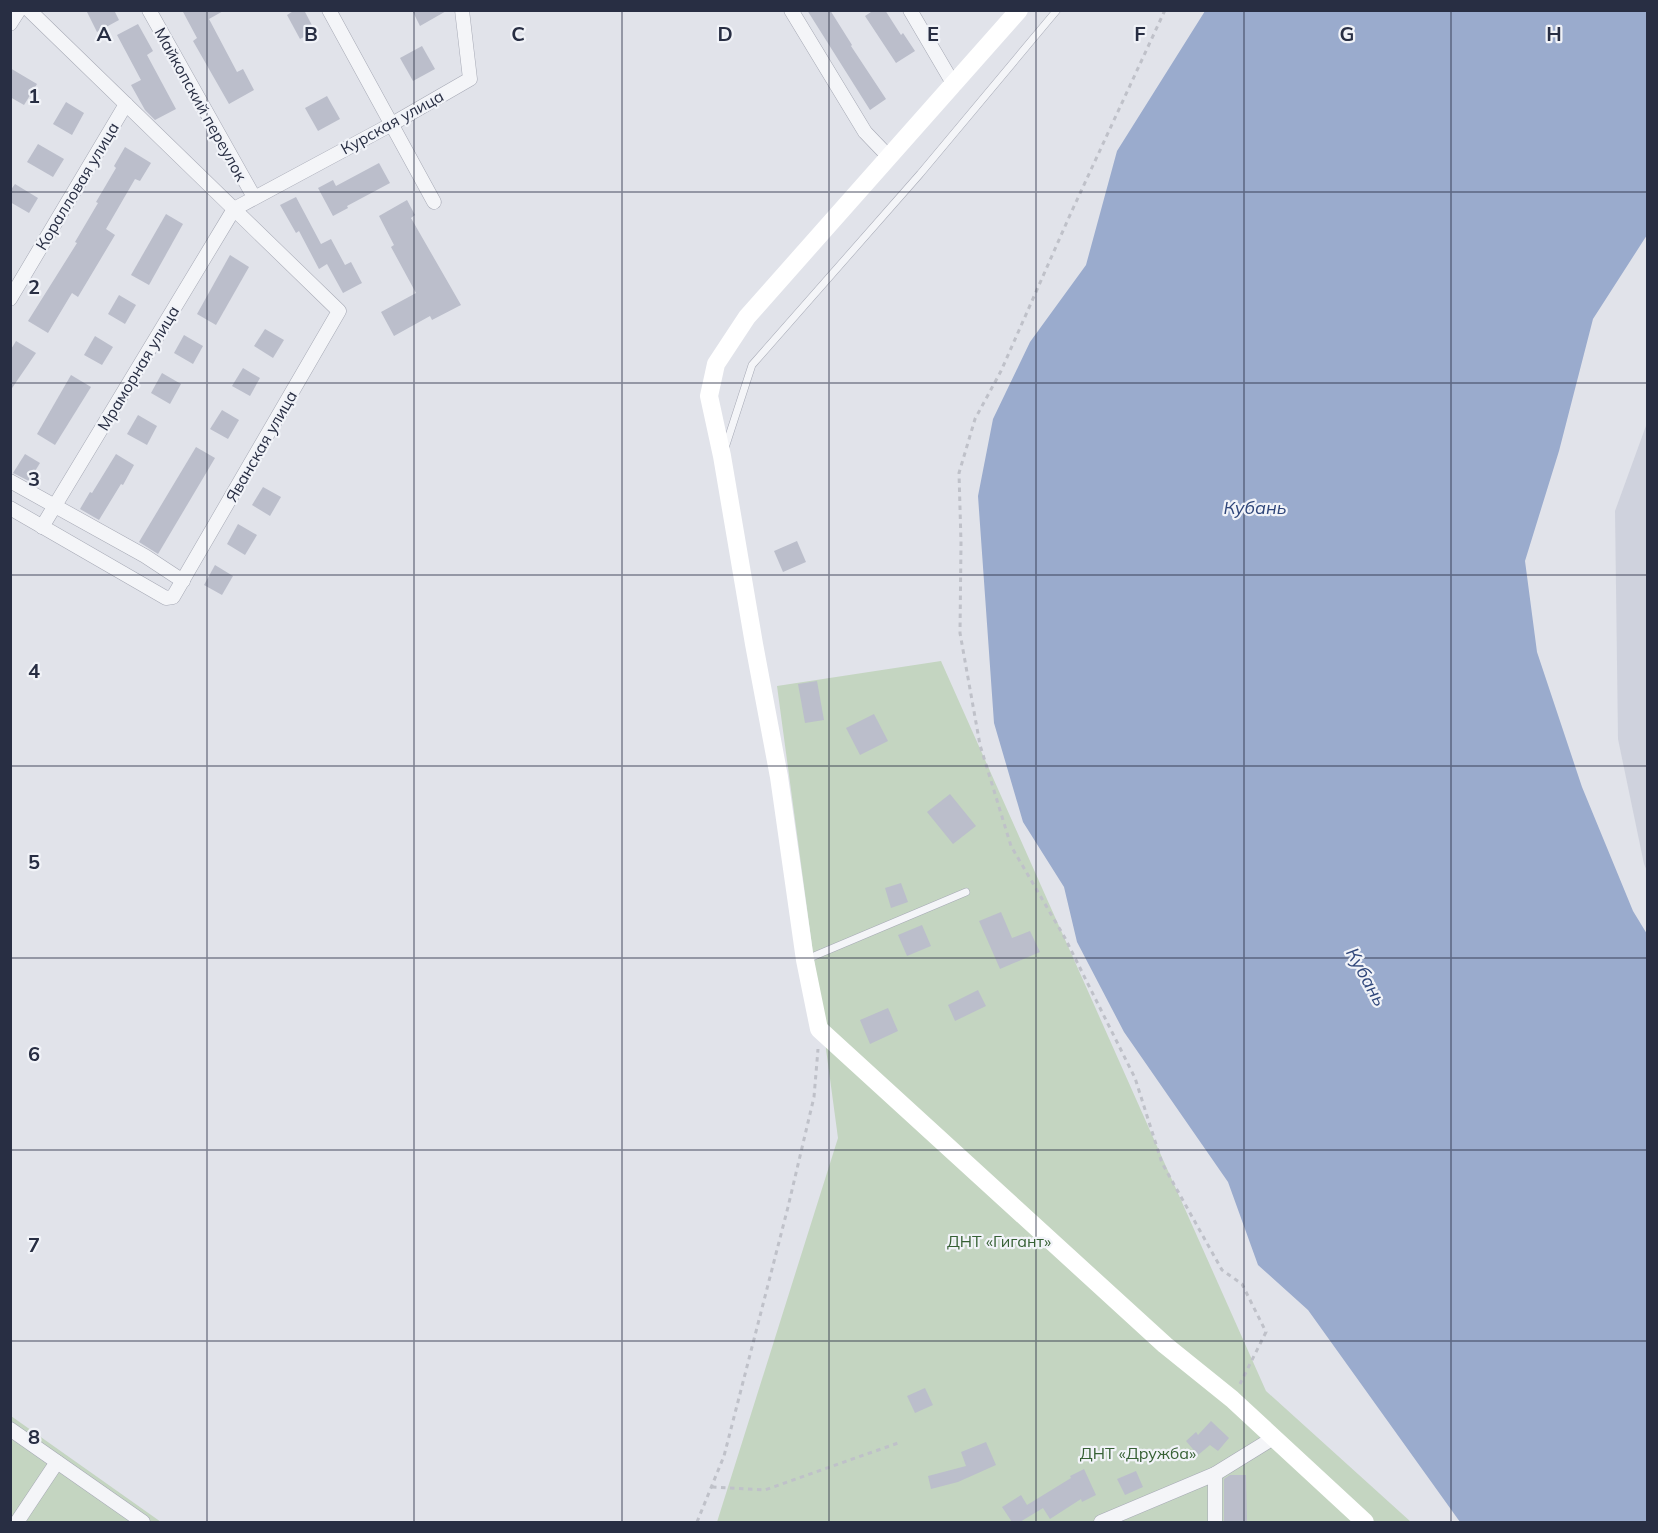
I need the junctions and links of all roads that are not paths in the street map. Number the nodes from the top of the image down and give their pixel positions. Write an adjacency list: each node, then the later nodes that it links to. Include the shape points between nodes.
1 (19, 10): 10 (street)
2 (29, 10): 12 (street)
3 (149, 10): 15 (street, Майкопский переулок)
4 (329, 10): 13 (street)
5 (462, 10): 13 (street, Курская улица, via 470,79)
6 (791, 10): 14 (street, via 865,132)
7 (910, 10): 11 (street)
8 (1019, 10): 11 (street)
9 (1057, 10): 19 (lane, via 752,365)
10 (10, 24)
11 (954, 85): 14 (street)
12 (126, 104): 17 (street); 18 (street, Коралловая улица)
13 (392, 124): 15 (street, Курская улица); 16 (street)
14 (888, 156): 19 (street, via 747,317 716,364 709,396)
15 (254, 197): 17 (street, Курская улица)
16 (434, 202)
17 (234, 209): 21 (street, Мраморная улица); 24 (street, Яванская улица, via 339,311)
18 (10, 299)
19 (722, 456): 26 (street, via 779,777)
20 (10, 481): 21 (street)
21 (56, 505): 23 (street, Мраморная улица); 24 (street)
22 (10, 508): 23 (street)
23 (42, 527): 24 (street, via 166,598 173,597)
24 (183, 581)
25 (966, 892): 26 (lane)
26 (805, 960): 28 (street, via 819,1029 1166,1345)
27 (10, 1429): 29 (street)
28 (1275, 1437): 30 (street); 35 (street)
29 (57, 1462): 31 (street); 32 (street)
30 (1215, 1474): 33 (street); 34 (street)
31 (17, 1522)
32 (143, 1522)
33 (1101, 1522)
34 (1215, 1522)
35 (1365, 1522)

